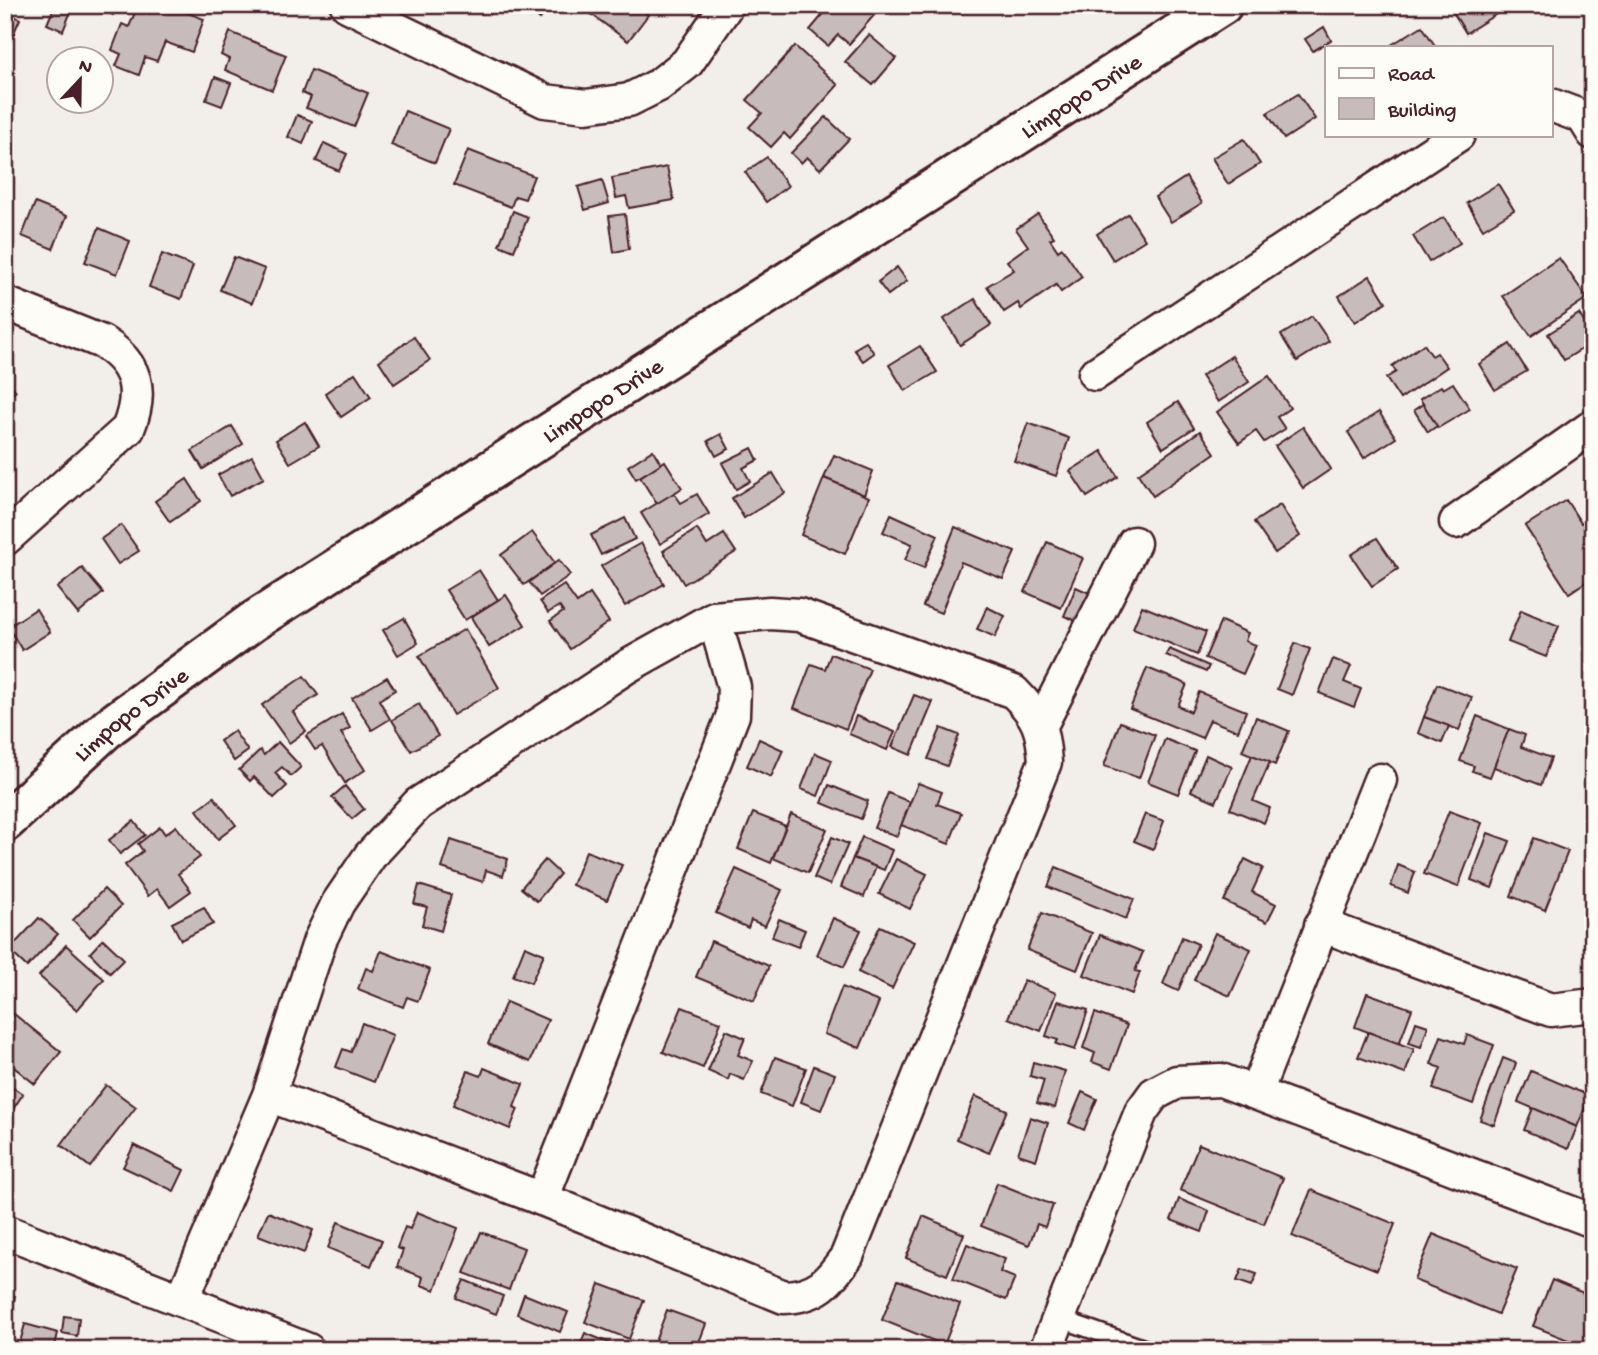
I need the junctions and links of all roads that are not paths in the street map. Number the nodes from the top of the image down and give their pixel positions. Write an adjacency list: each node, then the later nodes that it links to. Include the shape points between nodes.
1 (347, 5): 2 (street, via 545,101 586,106 629,100 659,85 687,63)
2 (727, 5)
3 (1222, 5): 16 (street, Limpopo Drive, via 252,622 110,726)
4 (1552, 105): 5 (street, via 1583,117)
5 (1593, 133)
6 (1456, 136): 8 (street)
7 (5, 303): 11 (street, via 113,348 130,368 137,393 128,429)
8 (1095, 374)
9 (1593, 426): 10 (street)
10 (1456, 522)
11 (5, 539)
12 (1133, 543): 14 (street)
13 (714, 618): 14 (street, via 799,615 1014,692 1032,710); 20 (street, via 628,666 418,804 370,856 338,903 320,940); 21 (street, via 734,687 733,715)
14 (1040, 727): 21 (street, via 1045,762 847,1256 824,1284 804,1296 784,1297)
15 (1380, 780): 17 (street)
16 (5, 822)
17 (1321, 925): 18 (street, via 1552,1010); 19 (street)
18 (1593, 1005)
19 (1256, 1092): 22 (street); 25 (street, via 1221,1080 1198,1079 1177,1082 1153,1094 1141,1112)
20 (268, 1095): 21 (street); 24 (street)
21 (542, 1199)
22 (1593, 1221)
23 (5, 1231): 24 (street)
24 (183, 1300): 26 (street)
25 (1058, 1318): 27 (street); 28 (lane)
26 (308, 1350)
27 (1046, 1350)
28 (1149, 1350)

